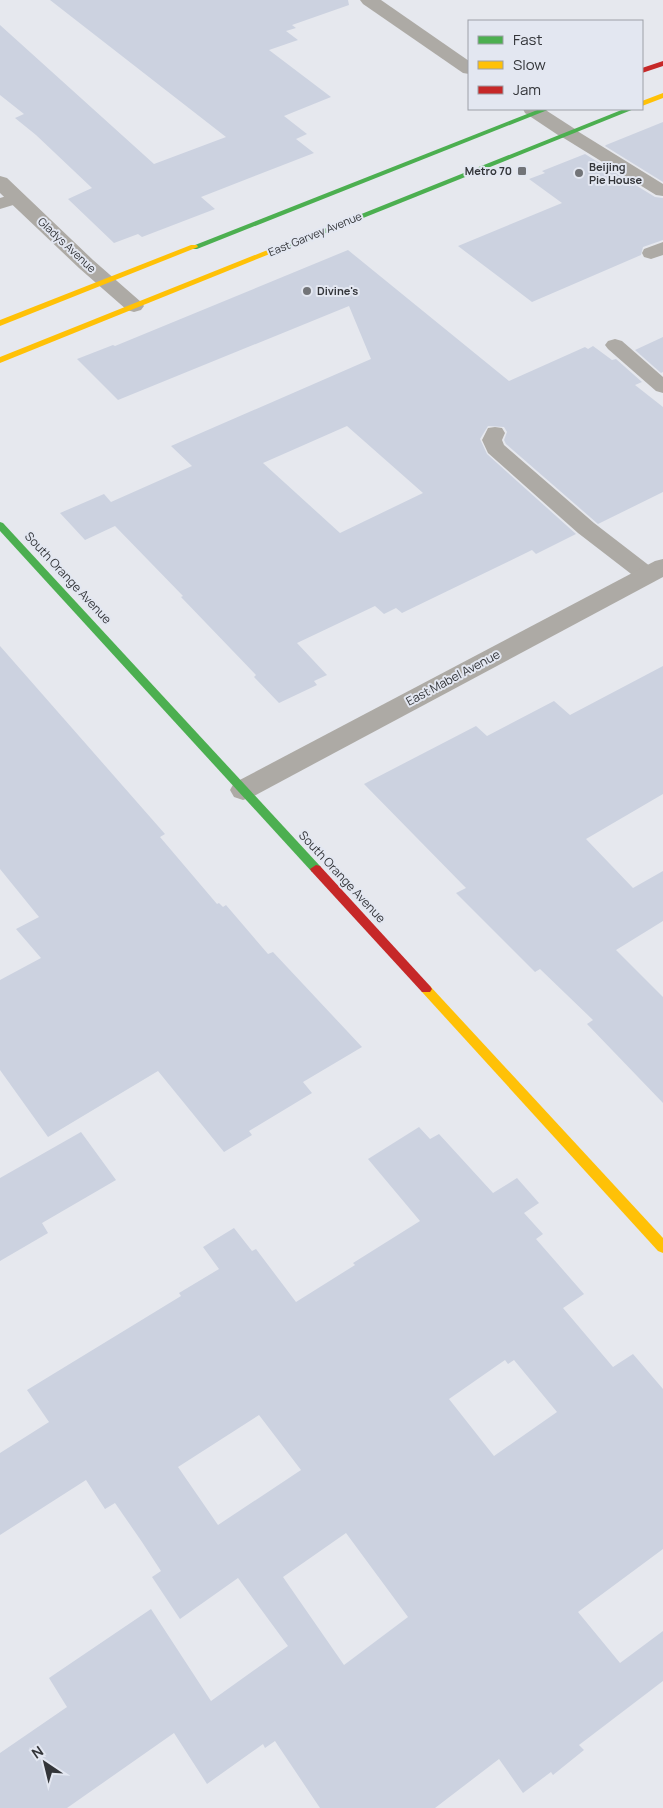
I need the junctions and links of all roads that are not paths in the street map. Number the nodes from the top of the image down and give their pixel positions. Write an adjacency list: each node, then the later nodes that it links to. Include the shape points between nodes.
1 (369, 0): 3 (street)
2 (663, 63): 4 (main road)
3 (468, 68)
4 (643, 71)
5 (663, 95): 6 (main road)
6 (643, 104)
7 (538, 110): 9 (street); 13 (main road, via 264,224)
8 (627, 110): 9 (main road, East Garvey Avenue)
9 (568, 133): 11 (lane); 14 (main road, East Garvey Avenue, via 285,242)
10 (0, 182): 12 (street, Gladys Avenue)
11 (662, 191)
12 (8, 201): 13 (street, Gladys Avenue)
13 (106, 282): 14 (street, Gladys Avenue); 15 (main road)
14 (134, 306): 17 (main road, East Garvey Avenue)
15 (0, 323)
16 (615, 345): 18 (lane)
17 (0, 360)
18 (663, 387)
19 (494, 433): 21 (lane, via 495,448 586,528)
20 (0, 525): 22 (main road, South Orange Avenue)
21 (655, 571): 22 (street, East Mabel Avenue)
22 (243, 790): 23 (main road, South Orange Avenue)
23 (663, 1247)

